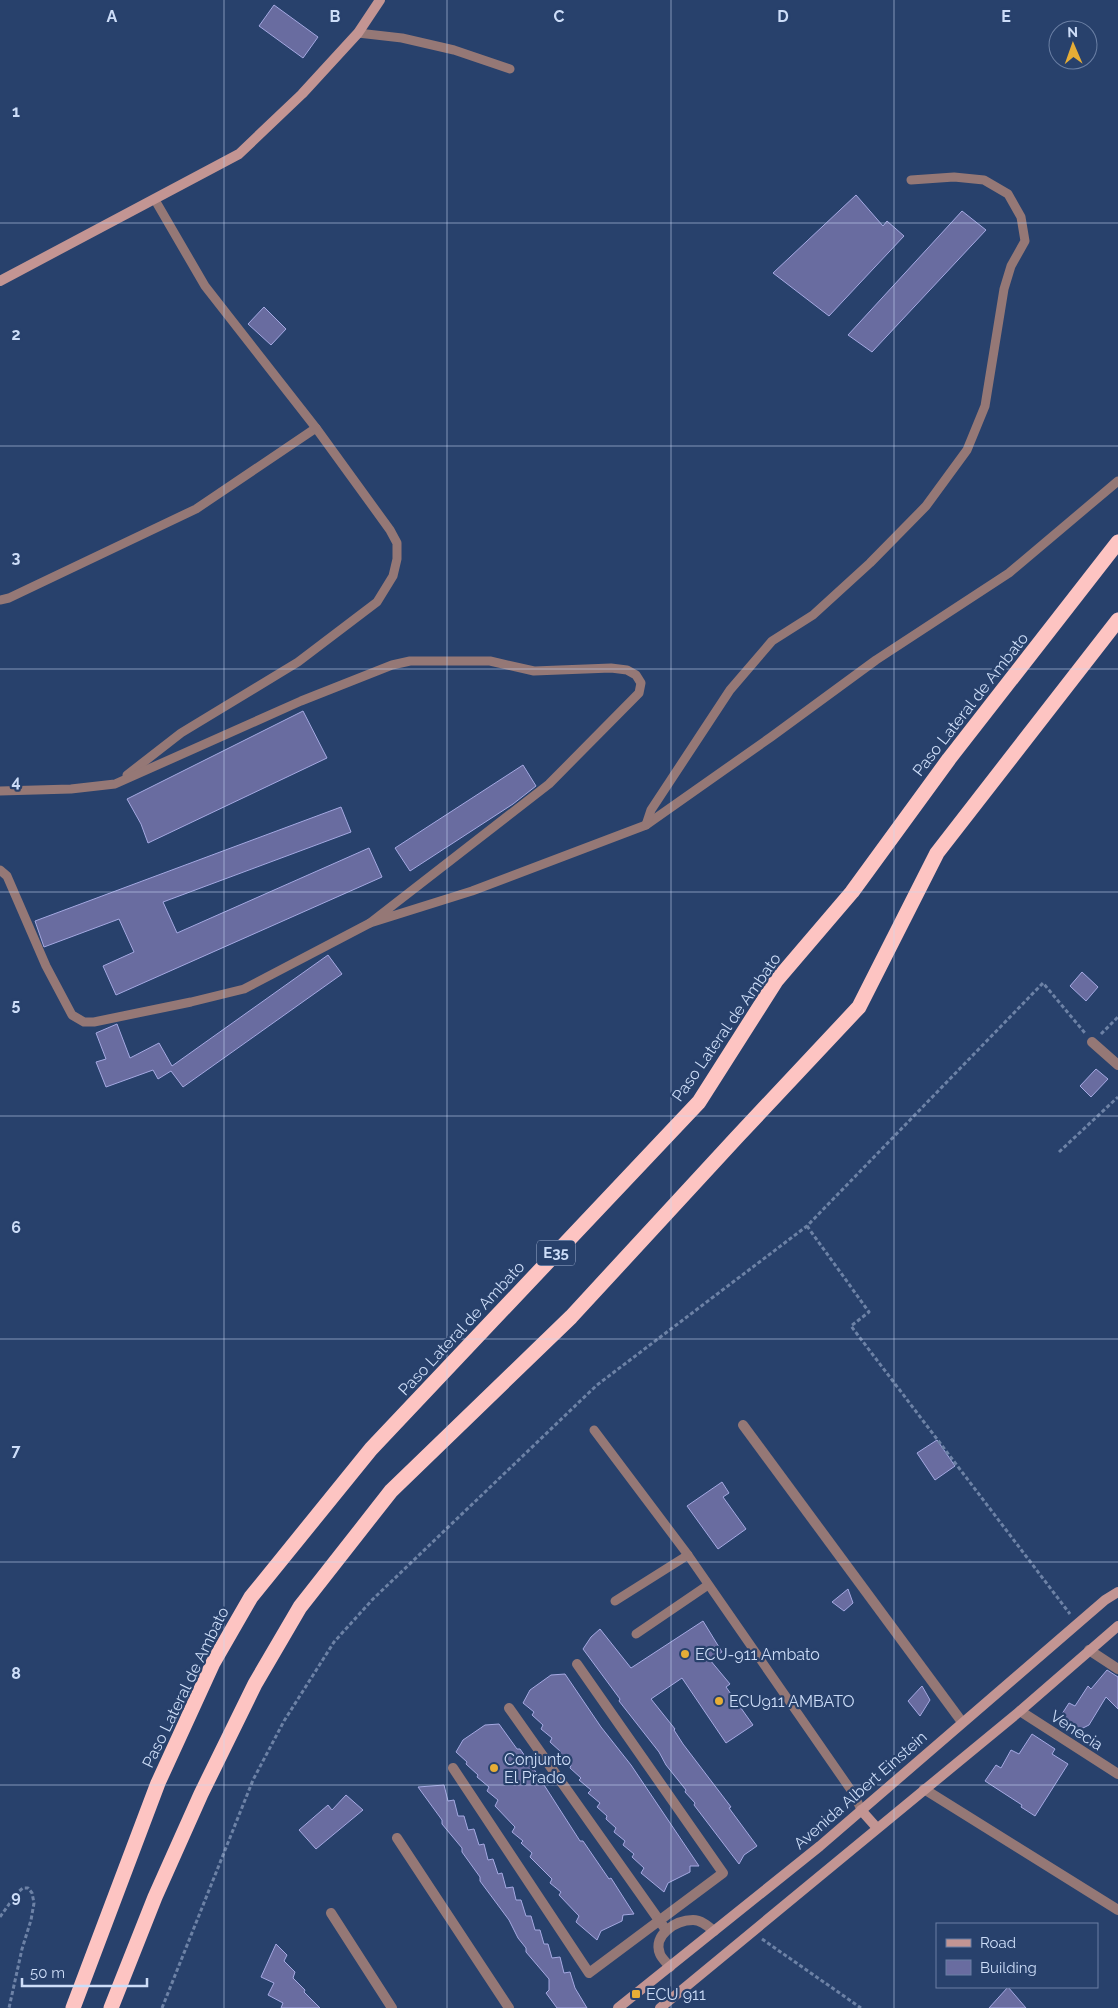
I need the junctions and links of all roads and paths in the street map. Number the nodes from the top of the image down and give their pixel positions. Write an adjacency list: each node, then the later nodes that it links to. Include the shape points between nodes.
1 (380, 0): 2 (street)
2 (358, 33): 3 (lane, via 402,38 454,50); 5 (street, via 302,94 239,154)
3 (510, 69)
4 (911, 180): 14 (lane, via 954,177 984,180 1008,194 1021,217 1024,241 1004,289 985,406 967,450 926,506 870,563 813,615 772,641 730,690 651,810)
5 (155, 200): 6 (street); 7 (lane, via 205,286)
6 (0, 281)
7 (316, 428): 10 (lane, via 196,509); 12 (lane, via 397,543 393,576 377,602 298,662 181,733)
8 (1118, 481): 14 (lane, via 1009,573 876,660)
9 (1118, 542): 52 (highway, Paso Lateral de Ambato / E35, via 949,759 852,892 776,981 699,1102 371,1448 251,1597 213,1663 158,1783)
10 (0, 600)
11 (1118, 620): 53 (highway, via 937,853 859,1007 571,1317 391,1491 300,1607 254,1684 202,1794 155,1897)
12 (115, 784): 13 (lane); 16 (lane, via 300,701 392,664 490,661 534,671 611,668 636,675 641,683 639,693 548,784)
13 (0, 791)
14 (646, 825): 16 (lane, via 472,891)
15 (0, 870): 16 (lane, via 7,876 46,966 72,1015 84,1022 244,989)
16 (370, 923)
17 (1118, 1017): 18 (path)
18 (1092, 1042): 19 (street); 22 (path, via 1043,983)
19 (1118, 1065)
20 (1118, 1097): 21 (path)
21 (1059, 1152)
22 (806, 1226): 29 (path, via 869,1312 851,1326); 54 (path, via 597,1385 373,1599 334,1642 284,1721 253,1780)
23 (743, 1425): 37 (street)
24 (594, 1430): 25 (lane)
25 (688, 1555): 26 (lane); 28 (lane)
26 (708, 1585): 31 (lane); 41 (lane, via 856,1796)
27 (1118, 1592): 29 (street, Avenida Albert Einstein)
28 (615, 1601)
29 (1078, 1624): 37 (street, Avenida Albert Einstein)
30 (1118, 1626): 32 (street)
31 (636, 1634)
32 (1089, 1650): 34 (street); 36 (street)
33 (577, 1664): 47 (street, via 724,1873)
34 (1118, 1669)
35 (509, 1708): 47 (street)
36 (1020, 1711): 39 (street, Venecia); 40 (street)
37 (962, 1722): 41 (street, Avenida Albert Einstein)
38 (453, 1768): 47 (street, via 590,1972)
39 (1118, 1774)
40 (924, 1789): 42 (street); 44 (street)
41 (861, 1810): 42 (street); 48 (street, Avenida Albert Einstein)
42 (877, 1828): 49 (street)
43 (397, 1838): 56 (street)
44 (1118, 1910)
45 (331, 1913): 55 (street)
46 (0, 1917): 51 (path, via 23,1888 32,1892 31,1920)
47 (662, 1926): 48 (street, via 694,1920); 50 (street, via 660,1955)
48 (714, 1931): 50 (street, Avenida Albert Einstein)
49 (752, 1932): 58 (street); 59 (path)
50 (670, 1967): 57 (street, Avenida Albert Einstein)
51 (9, 2008)
52 (73, 2008)
53 (112, 2008)
54 (162, 2008)
55 (392, 2008)
56 (509, 2008)
57 (618, 2008)
58 (660, 2008)
59 (860, 2008)

